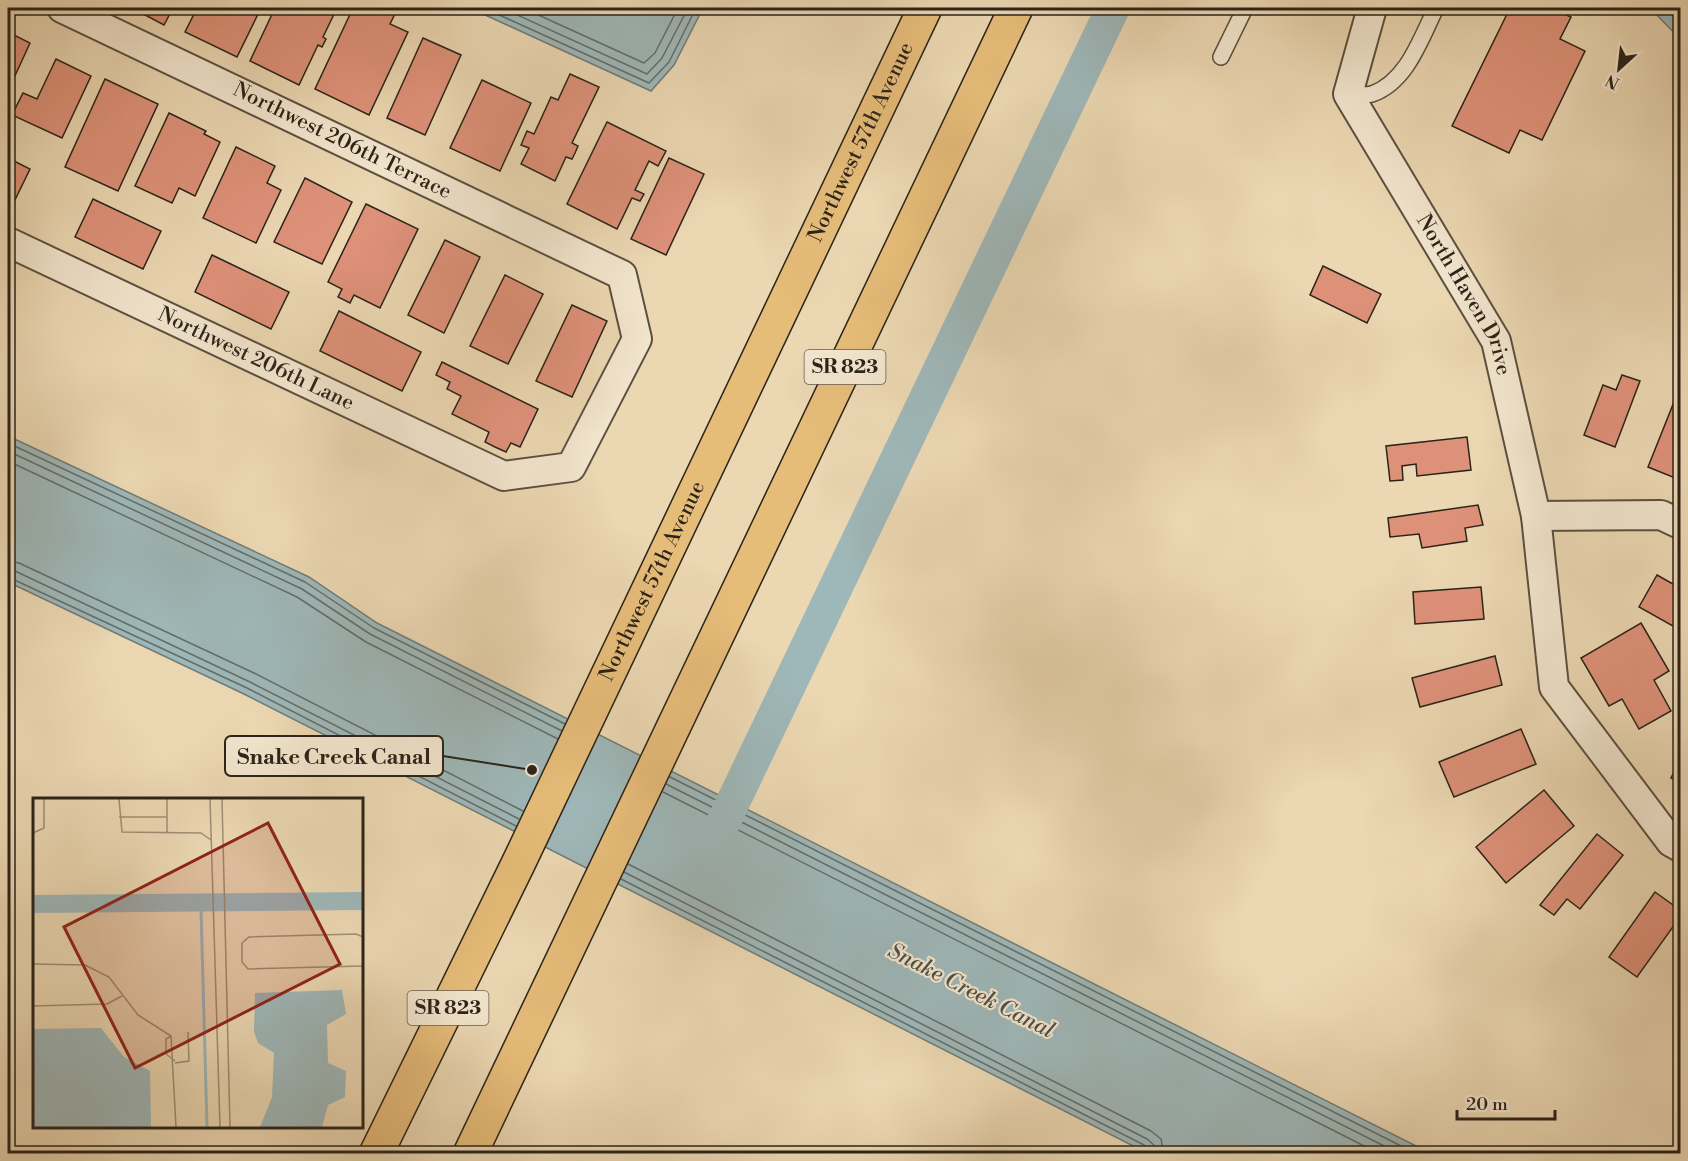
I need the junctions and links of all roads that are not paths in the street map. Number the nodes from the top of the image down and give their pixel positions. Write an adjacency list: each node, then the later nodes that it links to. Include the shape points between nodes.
1 (62, 8): 10 (street, Northwest 206th Terrace, via 622,276 637,339 572,467)
2 (925, 8): 14 (main road, Northwest 57th Avenue / SR 823)
3 (1016, 8): 15 (main road, SR 823)
4 (1245, 8): 7 (lane)
5 (1372, 8): 8 (street)
6 (1436, 8): 8 (lane, via 1413,54 1392,84 1370,95)
7 (1221, 57)
8 (1348, 94): 11 (street, North Haven Drive, via 1496,341)
9 (8, 242): 10 (street, Northwest 206th Lane)
10 (504, 476)
11 (1536, 516): 12 (street, via 1661,515); 13 (street, North Haven Drive, via 1554,687 1671,842)
12 (1680, 524)
13 (1680, 847)
14 (376, 1154)
15 (470, 1154)

